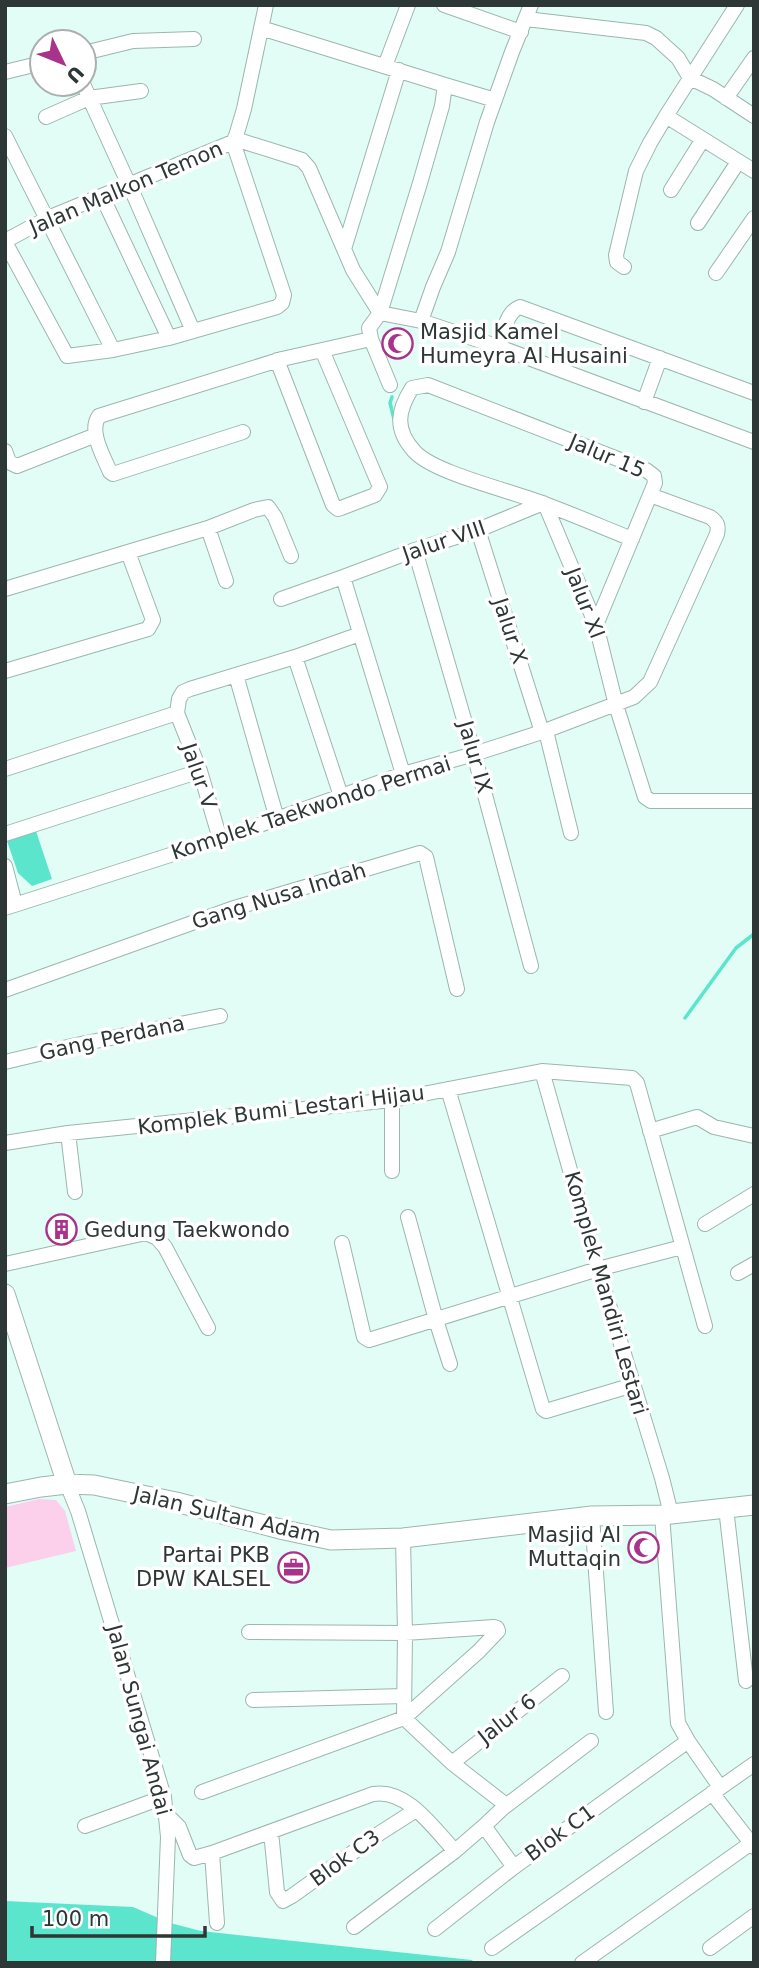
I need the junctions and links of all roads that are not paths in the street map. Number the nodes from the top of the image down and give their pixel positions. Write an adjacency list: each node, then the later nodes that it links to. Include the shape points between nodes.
1 (266, 5): 6 (street, Jalan Malkon Temon)
2 (408, 5): 11 (street)
3 (444, 5): 5 (street)
4 (737, 5): 14 (street)
5 (526, 19): 14 (street, via 646,33 678,58); 20 (street)
6 (261, 28): 11 (street); 26 (street, Jalan Malkon Temon)
7 (194, 39): 8 (street, via 133,41)
8 (98, 50)
9 (754, 58): 19 (street)
10 (28, 66): 13 (street)
11 (385, 66): 12 (street)
12 (399, 70): 15 (street); 36 (street)
13 (5, 72)
14 (690, 78): 19 (street); 21 (street)
15 (445, 85): 20 (street); 39 (street)
16 (141, 92): 17 (street)
17 (98, 97)
18 (89, 98): 23 (street); 29 (street)
19 (726, 99): 22 (street)
20 (495, 100): 40 (street, via 448,252)
21 (666, 116): 25 (street); 37 (street, via 636,171 616,255)
22 (754, 116)
23 (46, 117)
24 (5, 136): 32 (street)
25 (703, 139): 27 (street); 30 (street)
26 (234, 140): 29 (street, Jalan Malkon Temon); 36 (street, via 302,160); 41 (street, via 284,299 277,307)
27 (738, 162): 28 (street); 34 (street)
28 (754, 171)
29 (128, 185): 31 (street, Jalan Malkon Temon); 41 (street)
30 (671, 190)
31 (102, 196): 32 (street, Jalan Malkon Temon); 42 (street)
32 (48, 218): 35 (street, Jalan Malkon Temon); 45 (street)
33 (754, 218): 38 (street)
34 (698, 223)
35 (5, 241): 45 (street, via 67,356)
36 (344, 249): 39 (street)
37 (624, 267)
38 (716, 272)
39 (380, 313): 40 (street); 43 (street, via 369,328)
40 (421, 321): 44 (street)
41 (193, 331): 42 (street)
42 (169, 338): 45 (street)
43 (371, 339): 46 (street); 49 (street)
44 (499, 347): 47 (street, via 510,314 520,307); 51 (street)
45 (113, 350)
46 (322, 350): 48 (street); 48 (street, via 380,487 375,495 338,509)
47 (660, 358): 50 (street); 51 (street)
48 (277, 360): 53 (street, via 99,416)
49 (390, 385)
50 (754, 393)
51 (644, 402): 54 (street)
52 (243, 432): 53 (street, via 113,474)
53 (96, 435): 55 (street, via 17,466 9,462)
54 (754, 442)
55 (5, 451)
56 (650, 495): 57 (street, Jalur 15, via 654,476 646,470 428,385 412,388 399,422 414,452 451,472); 60 (street); 73 (street, Jalur 15, via 710,517 719,527 650,682)
57 (544, 503): 59 (street, Jalur VIII); 60 (street); 68 (street, Jalur XI)
58 (208, 527): 62 (street); 63 (street, via 268,507); 65 (street)
59 (478, 530): 61 (street, Jalur VIII); 75 (street, Jalur X)
60 (632, 540): 68 (street)
61 (415, 550): 64 (street, Jalur VIII); 76 (street, Jalur IX)
62 (128, 552): 66 (street); 71 (street, via 153,620 148,629)
63 (291, 556)
64 (343, 577): 67 (street, Jalur VIII); 69 (street)
65 (226, 582)
66 (5, 589)
67 (281, 599)
68 (596, 625): 73 (street, Jalur XI)
69 (360, 634): 70 (street); 79 (street)
70 (295, 657): 72 (street); 80 (street)
71 (5, 671)
72 (236, 675): 74 (street, via 183,692); 82 (street)
73 (616, 705): 75 (street, Komplek Taekwondo Permai); 81 (street, Jalur XI, via 648,799)
74 (177, 713): 77 (street); 78 (street, Jalur V)
75 (544, 732): 76 (street, Komplek Taekwondo Permai); 83 (street, Jalur X)
76 (474, 754): 79 (street, Komplek Taekwondo Permai); 88 (street, Jalur IX)
77 (5, 769)
78 (200, 771): 84 (street); 85 (street, Jalur V)
79 (403, 774): 80 (street, Komplek Taekwondo Permai)
80 (341, 796): 82 (street, Komplek Taekwondo Permai)
81 (754, 801)
82 (277, 819): 85 (street, Komplek Taekwondo Permai)
83 (571, 833)
84 (5, 834)
85 (220, 839): 87 (street, Komplek Taekwondo Permai)
86 (5, 866): 87 (street)
87 (10, 906)
88 (531, 966)
89 (457, 989): 90 (street, Gang Nusa Indah, via 426,857 420,853 231,909)
90 (5, 990)
91 (220, 1016): 92 (street, Gang Perdana)
92 (5, 1062)
93 (542, 1071): 94 (street, Komplek Bumi Lestari Hijau); 96 (street, Komplek Bumi Lestari Hijau, via 632,1078); 109 (street, Komplek Mandiri Lestari)
94 (449, 1089): 95 (street, Komplek Bumi Lestari Hijau); 112 (street)
95 (392, 1100): 97 (street, Komplek Bumi Lestari Hijau); 100 (street)
96 (650, 1131): 98 (street, via 697,1117 714,1127); 106 (street)
97 (68, 1133): 99 (street, Komplek Bumi Lestari Hijau); 101 (street)
98 (754, 1136)
99 (5, 1143)
100 (392, 1171)
101 (75, 1192)
102 (754, 1194): 104 (street)
103 (408, 1217): 113 (street)
104 (705, 1224)
105 (342, 1243): 113 (street, via 366,1340)
106 (682, 1247): 109 (street); 114 (street)
107 (5, 1264): 115 (street, via 146,1233 165,1247)
108 (754, 1264): 110 (street)
109 (598, 1269): 112 (street); 117 (street, Komplek Mandiri Lestari)
110 (738, 1273)
111 (5, 1294): 118 (main road)
112 (511, 1296): 113 (street); 117 (street, via 545,1410)
113 (436, 1320): 116 (street)
114 (705, 1326)
115 (208, 1328)
116 (450, 1364)
117 (633, 1385): 122 (street, Komplek Mandiri Lestari)
118 (67, 1484): 119 (main road, Jalan Sultan Adam); 124 (main road, Jalan Sultan Adam, via 176,1502 331,1540); 139 (street, Jalan Sungai Andai)
119 (5, 1494)
120 (754, 1505): 121 (main road, Jalan Sultan Adam)
121 (726, 1508): 122 (main road, Jalan Sultan Adam); 128 (street)
122 (666, 1514): 123 (main road, Jalan Sultan Adam); 134 (street, Komplek Mandiri Lestari, via 678,1723)
123 (592, 1516): 124 (main road, Jalan Sultan Adam); 131 (street)
124 (403, 1538): 126 (street)
125 (249, 1632): 126 (street)
126 (405, 1633): 129 (street); 132 (street, via 494,1627 498,1631)
127 (562, 1676): 135 (street, Jalur 6)
128 (746, 1681)
129 (404, 1696): 130 (street); 132 (street)
130 (253, 1700)
131 (606, 1712)
132 (404, 1718): 135 (street); 138 (street)
133 (591, 1741): 140 (street)
134 (688, 1741): 137 (street, Komplek Mandiri Lestari); 149 (street, Blok C1)
135 (452, 1763): 140 (street, via 501,1801)
136 (754, 1764): 137 (street)
137 (716, 1790): 146 (street, Komplek Mandiri Lestari); 154 (street)
138 (202, 1792)
139 (164, 1797): 142 (street, Jalan Sungai Andai); 143 (street)
140 (503, 1808): 144 (street)
141 (416, 1810): 145 (street, via 379,1793); 145 (street, Blok C3, via 283,1901); 147 (street)
142 (167, 1815): 148 (street, via 179,1827 190,1855); 156 (street, Jalan Sungai Andai)
143 (85, 1826)
144 (484, 1826): 147 (street); 149 (street)
145 (271, 1832): 148 (street)
146 (753, 1843): 157 (street)
147 (455, 1851): 152 (street)
148 (212, 1853): 151 (street)
149 (514, 1867): 153 (street, Blok C1)
150 (754, 1916): 155 (street)
151 (217, 1923)
152 (354, 1927)
153 (435, 1929)
154 (492, 1948)
155 (710, 1948)
156 (163, 1963)
157 (582, 1963)

